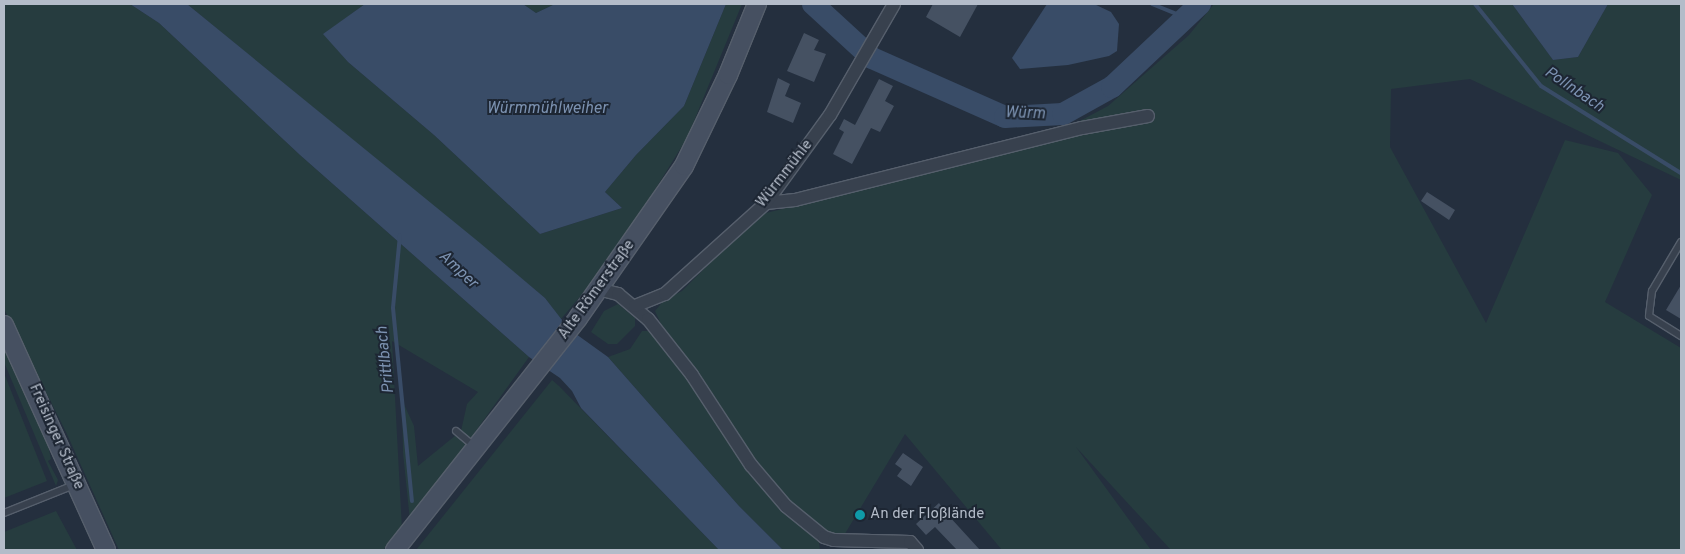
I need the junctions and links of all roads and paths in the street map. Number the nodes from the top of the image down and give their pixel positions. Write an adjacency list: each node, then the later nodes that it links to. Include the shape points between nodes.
1 (757, 4): 6 (main road, Alte Römerstraße, via 728,75 684,166)
2 (894, 4): 4 (street, Würmmühle, via 875,42 830,115)
3 (1148, 116): 4 (street, via 1082,128 794,200)
4 (766, 203): 7 (street, Würmmühle, via 664,294)
5 (1681, 242): 9 (lane, via 1652,291 1649,316)
6 (598, 289): 7 (street, via 618,294); 11 (main road, Alte Römerstraße)
7 (635, 306): 16 (street, via 692,375 751,465 786,506 824,537 910,542)
8 (4, 325): 12 (main road, Freisinger Straße)
9 (1681, 336)
10 (456, 430): 11 (lane)
11 (477, 449): 15 (main road, Alte Römerstraße)
12 (77, 484): 13 (lane); 14 (main road, Freisinger Straße)
13 (4, 512)
14 (106, 550)
15 (395, 550)
16 (917, 550)

